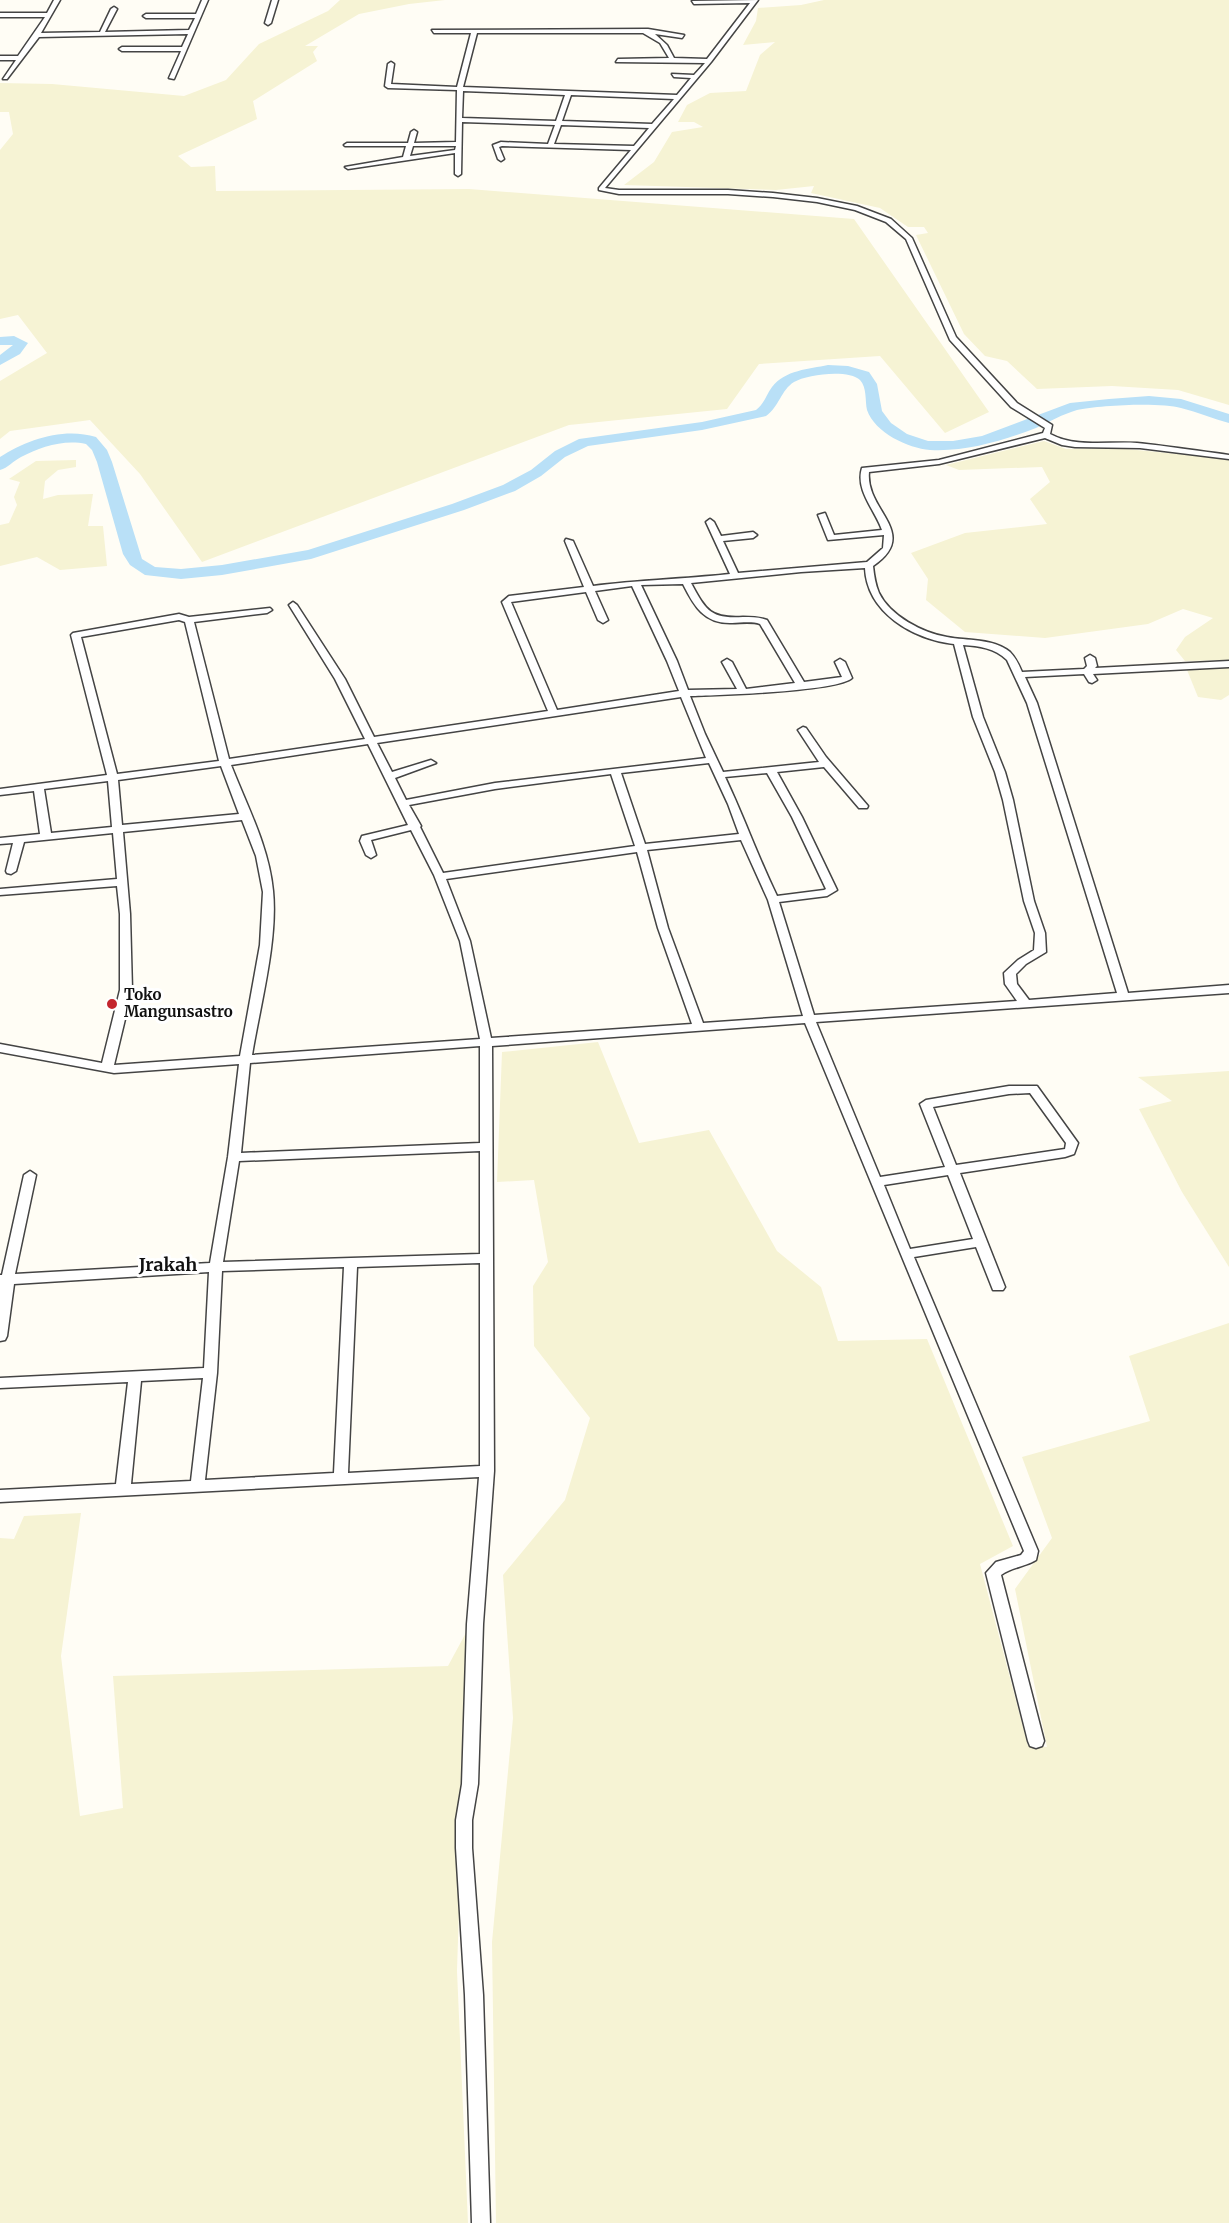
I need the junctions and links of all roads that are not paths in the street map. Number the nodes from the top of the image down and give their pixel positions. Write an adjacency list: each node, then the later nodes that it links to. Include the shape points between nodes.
1 (57, 0): 8 (street)
2 (205, 0): 10 (street)
3 (275, 0): 11 (street)
4 (755, 1): 5 (street); 27 (street)
5 (694, 2)
6 (114, 9): 18 (street)
7 (0, 15): 8 (street)
8 (49, 15): 19 (street)
9 (146, 16): 10 (street)
10 (198, 16): 16 (street)
11 (268, 23)
12 (600, 26): 13 (street)
13 (572, 28): 15 (street); 17 (street)
14 (434, 31): 17 (street)
15 (648, 31): 20 (street); 25 (street, via 664,44)
16 (190, 32): 18 (street); 22 (street)
17 (474, 32): 33 (street)
18 (102, 33): 19 (street)
19 (37, 35): 24 (street)
20 (682, 36)
21 (122, 49): 22 (street)
22 (184, 49): 32 (street)
23 (0, 58): 24 (street)
24 (20, 58): 31 (street)
25 (672, 60): 26 (street); 27 (street)
26 (618, 61)
27 (709, 61): 30 (street)
28 (391, 64): 33 (street, via 388,86)
29 (674, 75): 30 (street)
30 (695, 76): 35 (street)
31 (5, 78)
32 (172, 78)
33 (460, 88): 34 (street); 36 (street)
34 (569, 93): 35 (street); 37 (street)
35 (678, 97): 38 (street)
36 (459, 120): 37 (street); 43 (street)
37 (559, 122): 38 (street); 41 (street)
38 (654, 126): 44 (street)
39 (414, 132): 40 (street)
40 (409, 144): 42 (street); 43 (street); 45 (street)
41 (551, 144): 44 (street); 46 (street, via 496,144)
42 (347, 145)
43 (459, 147): 45 (street); 48 (street)
44 (636, 148): 49 (street, via 602,190 794,197 869,211 898,226 909,238 954,338 1014,405)
45 (406, 158): 47 (street)
46 (501, 159)
47 (348, 167)
48 (458, 174)
49 (1047, 431): 50 (street, via 1055,441 1074,445 1128,445); 53 (street, via 939,462 865,470 867,488)
50 (1229, 457)
51 (822, 515): 53 (street, via 831,538)
52 (710, 522): 55 (street)
53 (886, 532): 57 (street, via 886,550)
54 (753, 535): 55 (street)
55 (718, 539): 58 (street)
56 (569, 541): 61 (street)
57 (869, 565): 58 (street); 66 (street, via 876,597 894,615 927,634)
58 (735, 576): 59 (street)
59 (686, 581): 60 (street); 73 (street, via 701,609 711,618 764,622)
60 (634, 583): 61 (street); 75 (street)
61 (588, 588): 65 (street); 76 (street, via 506,602)
62 (293, 605): 78 (street)
63 (267, 610): 64 (street)
64 (189, 620): 80 (street); 87 (street, via 179,617 76,635)
65 (603, 620)
66 (958, 642): 71 (street, via 1003,651); 108 (street, via 978,717 1002,782 1029,901 1041,933 1040,952 1010,973 1011,984)
67 (1090, 658): 72 (street)
68 (727, 662): 74 (street)
69 (840, 662): 73 (street, via 845,680)
70 (1229, 664): 72 (street)
71 (1018, 675): 72 (street); 107 (street, via 1037,717)
72 (1090, 676)
73 (801, 686): 74 (street)
74 (743, 692): 75 (street)
75 (686, 693): 76 (street); 79 (street)
76 (554, 713): 78 (street)
77 (803, 730): 82 (street)
78 (373, 741): 80 (street); 85 (street)
79 (712, 760): 83 (street); 86 (street)
80 (225, 763): 87 (street); 92 (street)
81 (431, 763): 85 (street)
82 (826, 764): 84 (street); 91 (street)
83 (615, 771): 90 (street, via 495,786); 99 (street)
84 (771, 771): 86 (street); 105 (street, via 832,890)
85 (391, 776): 90 (street)
86 (720, 776): 96 (street)
87 (113, 779): 88 (street); 94 (street)
88 (39, 788): 89 (street); 95 (street)
89 (0, 792)
90 (404, 803): 93 (street)
91 (863, 806)
92 (246, 816): 94 (street); 113 (street, via 261,856 268,892 266,945)
93 (416, 826): 100 (street, via 366,838); 102 (street)
94 (116, 828): 95 (street); 103 (street)
95 (46, 836): 97 (street)
96 (745, 836): 99 (street); 105 (street)
97 (19, 839): 98 (street); 101 (street)
98 (0, 841)
99 (640, 848): 102 (street); 110 (street, via 663,928)
100 (371, 855)
101 (11, 871)
102 (440, 877): 111 (street, via 465,941)
103 (122, 882): 104 (street); 114 (street, via 126,990)
104 (0, 892)
105 (773, 900): 109 (street)
106 (1229, 989): 107 (street)
107 (1122, 996): 108 (street)
108 (1025, 1003): 109 (street)
109 (810, 1021): 110 (street); 119 (street)
110 (699, 1027): 111 (street)
111 (486, 1041): 113 (street); 115 (street)
112 (0, 1048): 114 (street)
113 (245, 1059): 114 (street); 116 (street)
114 (107, 1068)
115 (486, 1147): 116 (street); 122 (street)
116 (234, 1157): 124 (street)
117 (953, 1172): 117 (street, via 1065,1153 1072,1143 1033,1089 928,1103 926,1107); 119 (street); 120 (street)
118 (30, 1175): 125 (street)
119 (876, 1182): 121 (street)
120 (980, 1242): 121 (street); 126 (street)
121 (906, 1254): 136 (street, via 1031,1551 1027,1559 999,1566 993,1573)
122 (487, 1258): 123 (street); 131 (street)
123 (351, 1264): 124 (street); 132 (street)
124 (216, 1267): 125 (street); 128 (street)
125 (4, 1280): 127 (street)
126 (998, 1287)
127 (0, 1336)
128 (210, 1373): 129 (street); 133 (street)
129 (135, 1377): 130 (street); 134 (street)
130 (0, 1383)
131 (487, 1471): 132 (street); 137 (street, via 475,1624 470,1784 464,1820)
132 (341, 1478): 133 (street)
133 (197, 1486): 134 (street)
134 (123, 1490): 135 (street)
135 (0, 1496)
136 (1036, 1741)
137 (481, 2223)

